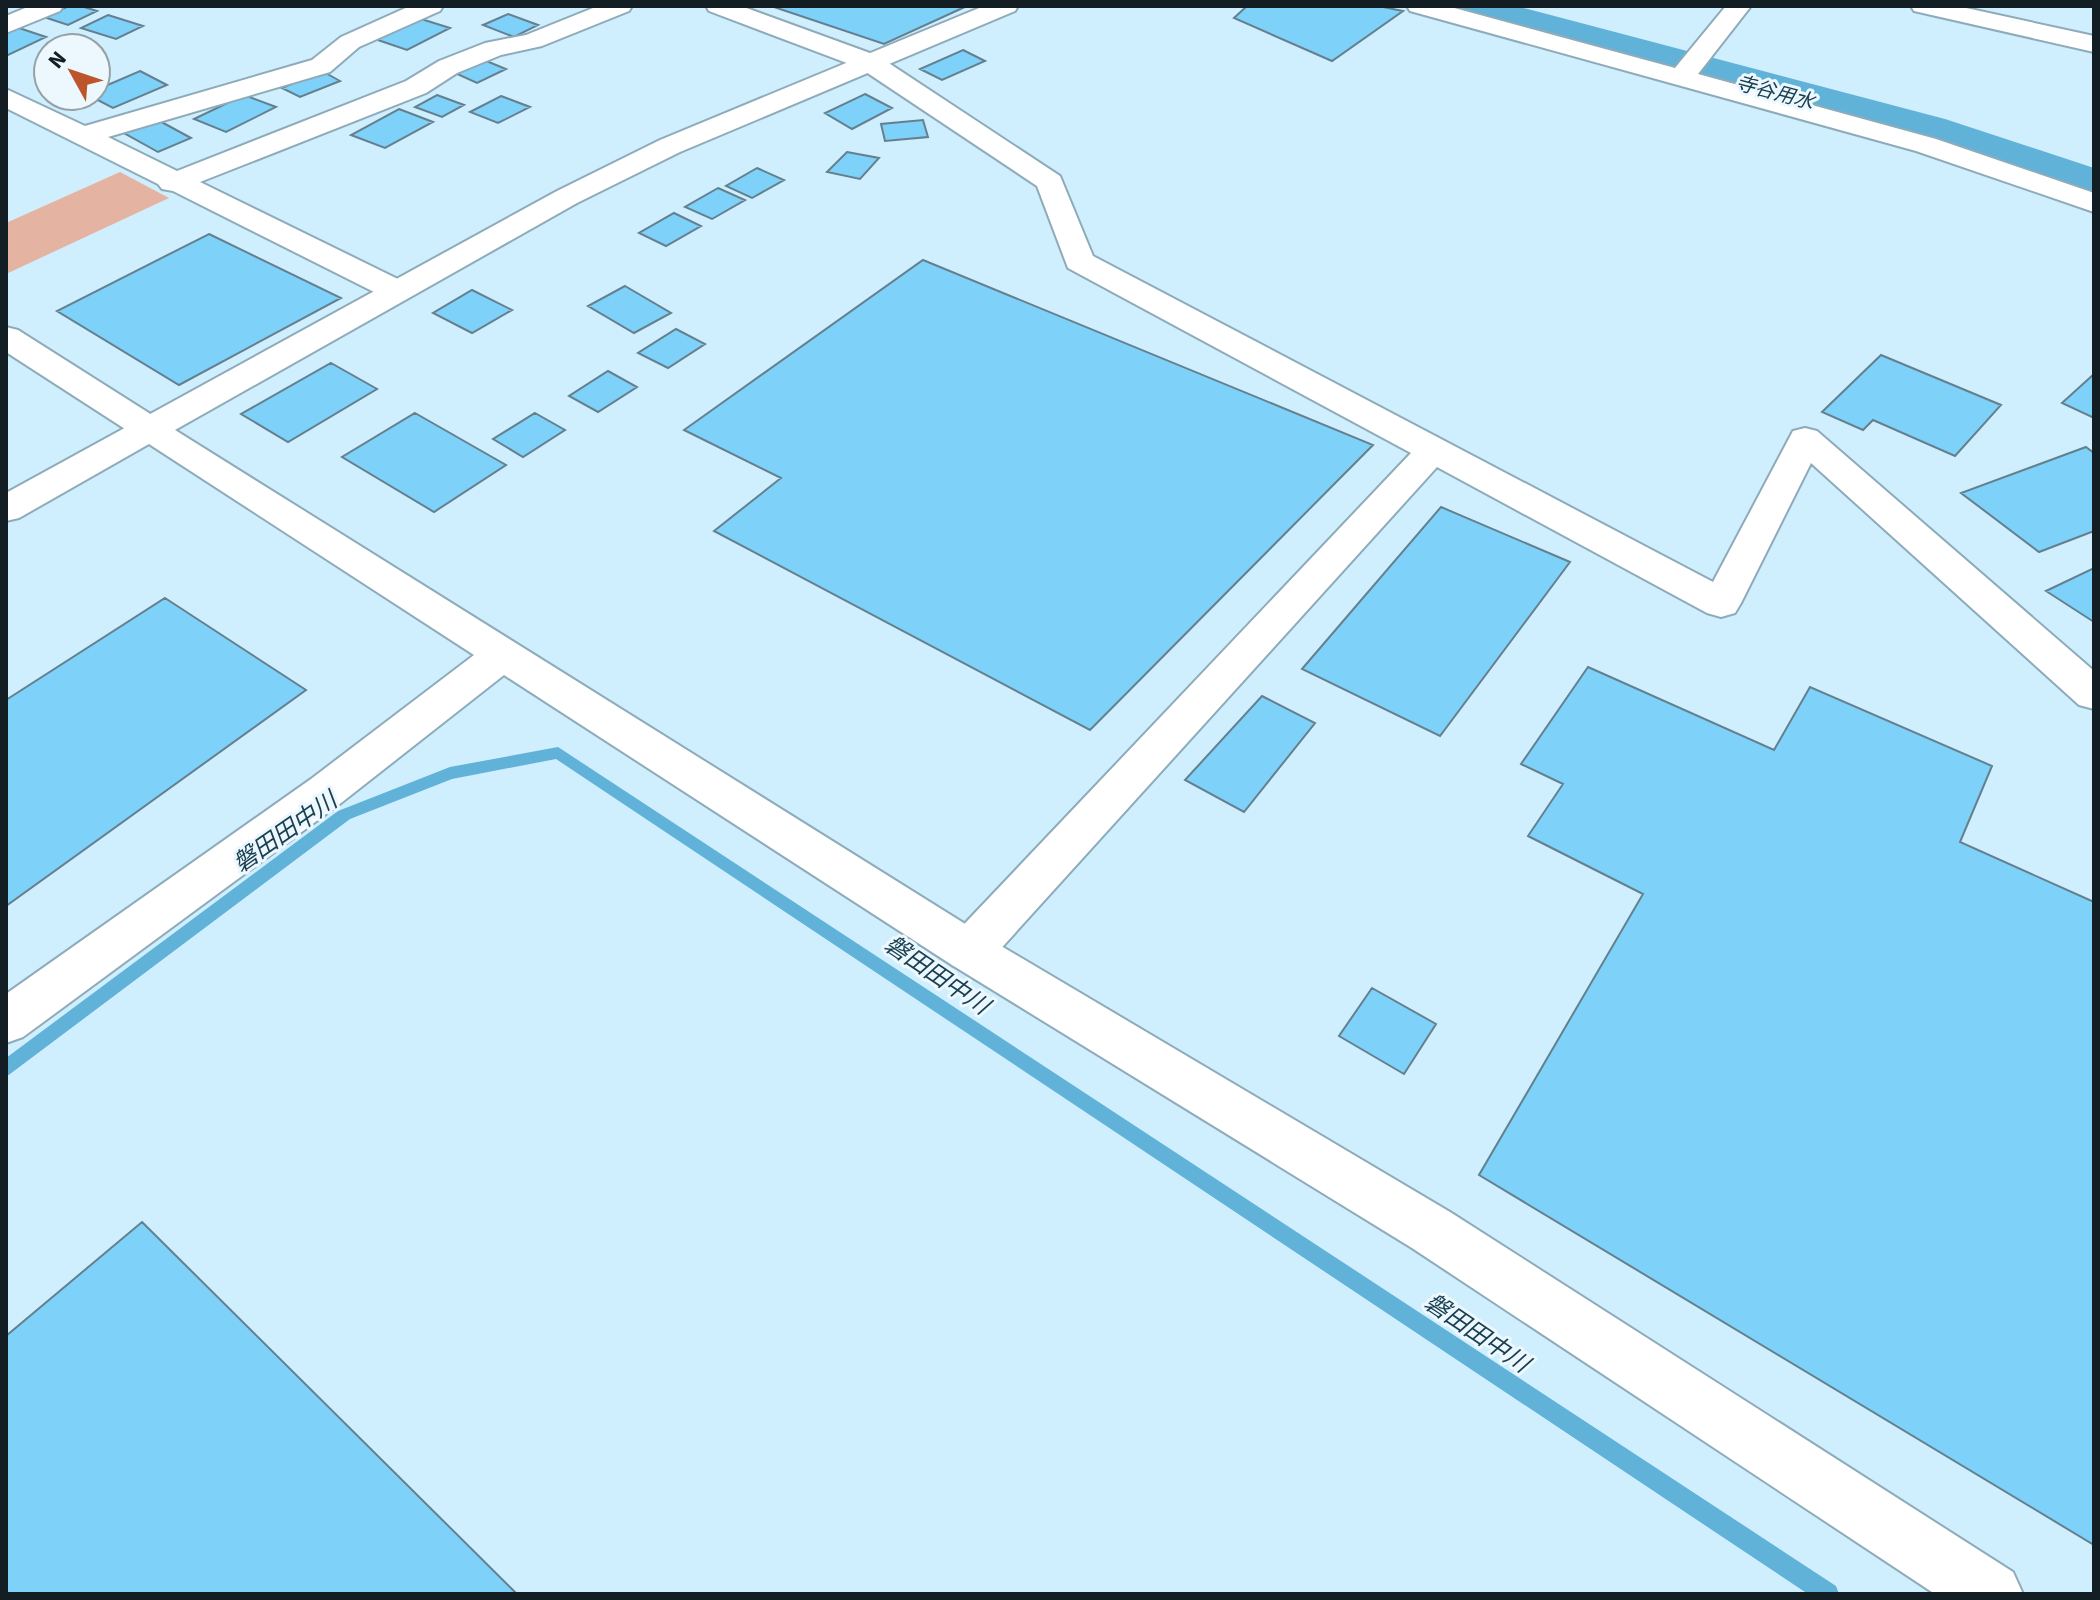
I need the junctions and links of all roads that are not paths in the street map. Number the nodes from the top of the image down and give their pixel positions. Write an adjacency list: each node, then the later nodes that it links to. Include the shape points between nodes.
1 (51, 6): 10 (street)
2 (431, 6): 19 (street, via 350,42 321,66)
3 (620, 6): 21 (street, via 448,67 416,87)
4 (718, 6): 12 (street)
5 (1006, 6): 12 (street)
6 (1419, 6): 13 (street)
7 (1490, 6): 13 (street)
8 (1739, 6): 13 (street)
9 (1923, 6): 11 (street)
10 (6, 25)
11 (2094, 44)
12 (869, 62): 23 (street, via 567,197); 26 (street, via 1050,182 1079,261)
13 (1688, 70): 20 (street, via 1962,134); 22 (street)
14 (6, 97): 15 (street)
15 (32, 107)
16 (32, 109): 18 (street)
17 (41, 112): 19 (street)
18 (6, 119)
19 (83, 135): 21 (street)
20 (2094, 178)
21 (172, 183): 23 (street)
22 (2094, 203)
23 (397, 291): 25 (street)
24 (6, 337): 25 (street)
25 (151, 430): 27 (street); 28 (street)
26 (1433, 450): 29 (street, via 1721,603 1805,439); 30 (street)
27 (6, 509)
28 (502, 655): 30 (street); 31 (street, via 326,791)
29 (2094, 694)
30 (969, 951): 32 (street, via 1431,1230)
31 (6, 1022)
32 (1991, 1594)

